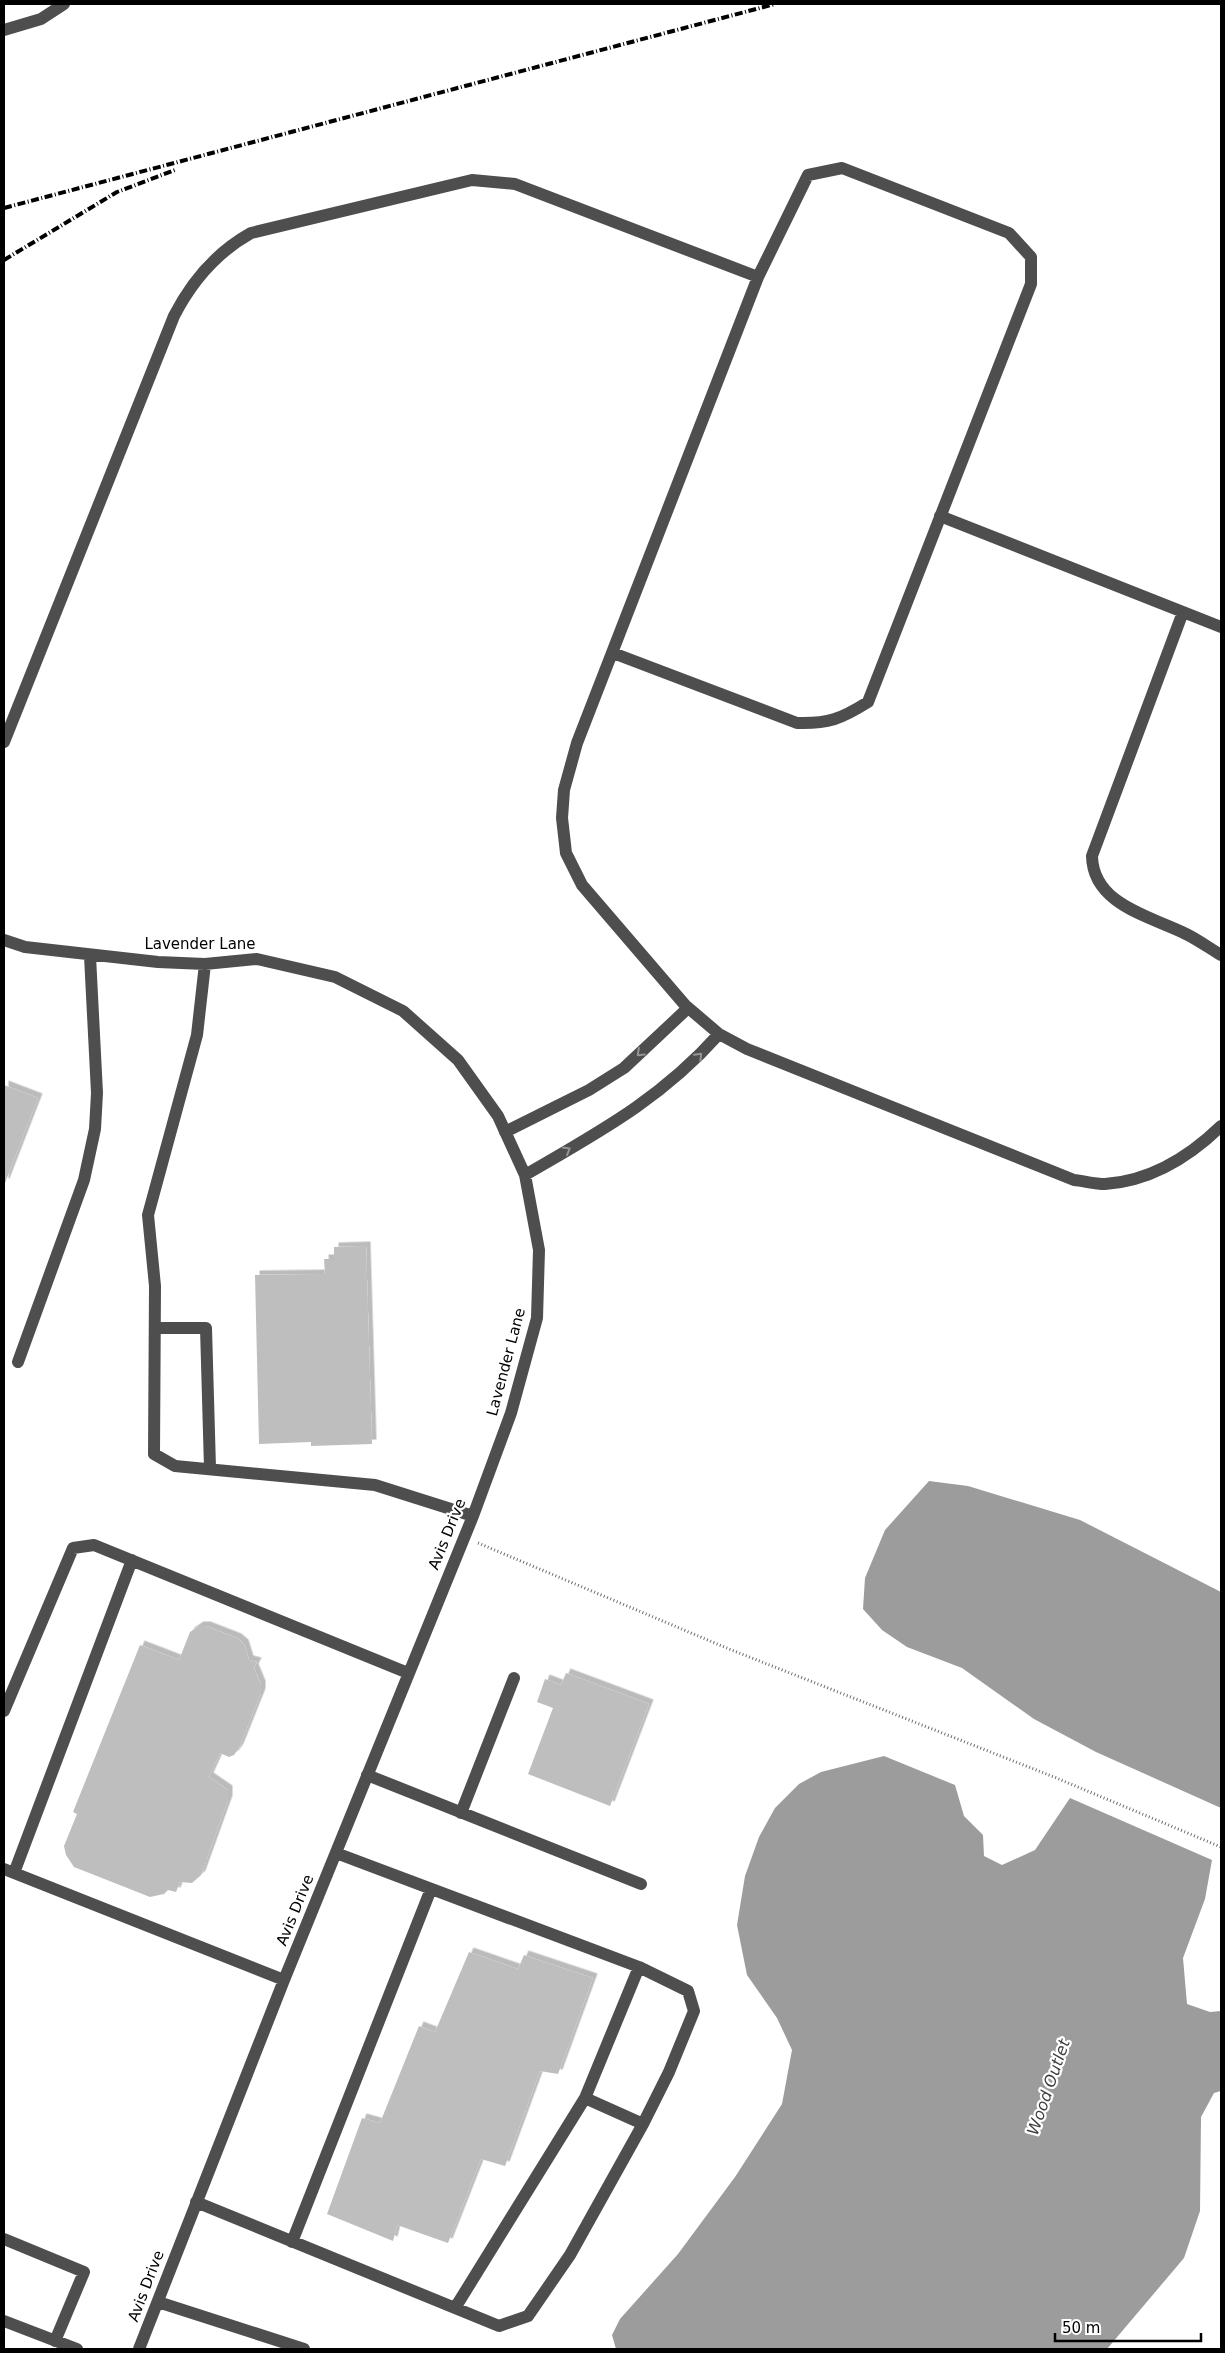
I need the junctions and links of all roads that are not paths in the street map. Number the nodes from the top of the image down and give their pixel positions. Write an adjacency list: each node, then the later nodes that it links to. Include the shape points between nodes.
1 (64, 4): 2 (street, via 41,19)
2 (4, 30)
3 (758, 277): 4 (street, via 808,175 842,168 1009,233 1031,257 1031,284); 7 (street); 8 (street, via 515,184 497,181 472,180 251,232 232,243 208,266 183,298 174,316)
4 (940, 516): 5 (street); 7 (street, via 868,702 847,715 822,723 797,723)
5 (1183, 612): 6 (street); 10 (street, via 1092,856 1092,870 1104,889 1123,906 1185,933)
6 (1221, 627)
7 (613, 653): 13 (street, via 577,743 564,790 562,818 566,853 582,885)
8 (4, 742)
9 (4, 940): 11 (street, Lavender Lane)
10 (1221, 955)
11 (90, 956): 12 (street, Lavender Lane); 19 (street, via 97,1093 95,1129 84,1180)
12 (205, 964): 16 (street, Lavender Lane, via 258,959 335,976 403,1011 458,1060 498,1116); 18 (street, via 197,1035 148,1215 155,1286)
13 (688, 1008): 14 (street); 16 (street, one-way to 16, via 624,1068 589,1090)
14 (719, 1034): 15 (street, via 746,1049 1074,1180 1103,1184 1132,1181 1161,1170 1195,1149); 17 (street, one-way to 14, via 651,1099 697,1059)
15 (1221, 1126)
16 (505, 1132): 17 (street, Lavender Lane)
17 (525, 1175): 21 (street, Lavender Lane, via 539,1250 537,1318 511,1413)
18 (155, 1328): 20 (street, via 154,1454 175,1466); 20 (street, via 206,1328)
19 (18, 1362)
20 (210, 1468): 22 (street, via 375,1485)
21 (484, 1483): 22 (street, Avis Drive)
22 (473, 1516): 24 (street, Avis Drive)
23 (132, 1560): 24 (street); 26 (street, via 94,1545 73,1548); 30 (street)
24 (408, 1673): 27 (street, Avis Drive)
25 (514, 1678): 28 (street)
26 (4, 1711)
27 (367, 1776): 28 (street); 29 (street, Avis Drive)
28 (462, 1813): 31 (street)
29 (336, 1853): 32 (street); 34 (street, Avis Drive)
30 (9, 1871): 34 (street)
31 (641, 1884)
32 (431, 1889): 33 (street); 39 (street)
33 (639, 1966): 35 (street); 36 (street, via 688,1991 694,2011)
34 (284, 1980): 37 (street, Avis Drive)
35 (585, 2098): 36 (street); 41 (street)
36 (643, 2124): 41 (street, via 570,2255 528,2316 499,2326)
37 (196, 2202): 39 (street); 40 (street, Avis Drive)
38 (4, 2239): 43 (street, via 84,2272)
39 (292, 2242): 41 (street)
40 (158, 2302): 45 (street, Avis Drive); 46 (street)
41 (455, 2308)
42 (4, 2321): 43 (street)
43 (55, 2341): 44 (street)
44 (77, 2349)
45 (139, 2349)
46 (304, 2349)

